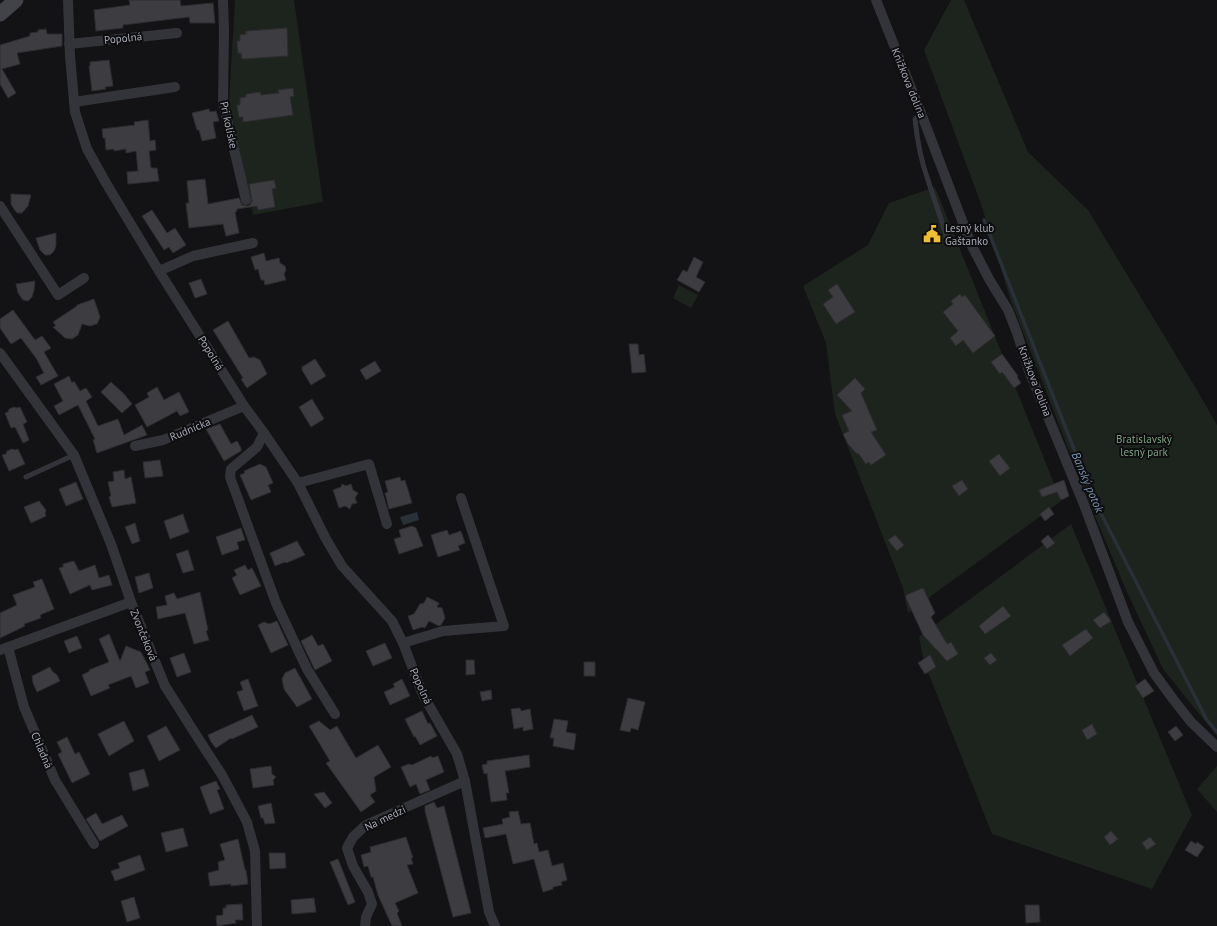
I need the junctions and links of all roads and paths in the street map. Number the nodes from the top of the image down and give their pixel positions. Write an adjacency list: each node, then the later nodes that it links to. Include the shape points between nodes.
1 (16, 0): 5 (street)
2 (68, 0): 7 (street, Popolná)
3 (223, 0): 11 (street, Pri kolíske, via 223,102)
4 (876, 0): 10 (street, Knižkova dolina)
5 (0, 14)
6 (177, 33): 7 (street, Popolná)
7 (69, 44): 9 (street, Popolná)
8 (175, 87): 9 (street)
9 (74, 102): 15 (street, Popolná, via 87,149)
10 (922, 113): 13 (lane, via 915,120 916,129 927,178); 30 (street, Knižkova dolina, via 974,249 1010,316 1028,368 1084,502 1131,628 1154,673 1172,699)
11 (246, 200)
12 (0, 206): 16 (street, via 58,296)
13 (947, 239)
14 (253, 243): 15 (street, via 194,256)
15 (159, 271): 18 (street, Popolná)
16 (84, 278)
17 (0, 353): 21 (street, Zvončeková)
18 (244, 406): 19 (street, Popolná); 20 (street, Rudnícka, via 163,440)
19 (264, 433): 23 (street, Popolná); 29 (street, via 257,447 231,470 230,477 276,603 307,668)
20 (135, 446)
21 (74, 455): 22 (lane); 26 (street, Zvončeková, via 111,544)
22 (26, 477)
23 (298, 483): 25 (street, via 369,464); 27 (street, Popolná, via 342,566 392,621)
24 (461, 498): 27 (street, via 504,626 443,631)
25 (387, 524)
26 (131, 602): 28 (street, Chladná); 33 (street, Zvončeková, via 165,686 222,775 247,822 255,851)
27 (403, 643): 31 (street, Popolná, via 423,695 457,754)
28 (4, 649): 32 (street, Chladná, via 24,707 55,780)
29 (334, 714)
30 (1217, 748)
31 (465, 781): 34 (street, Na medzi, via 366,825 353,837 347,848 372,904); 35 (street, Popolná, via 489,912)
32 (94, 844)
33 (257, 926)
34 (365, 926)
35 (495, 926)

